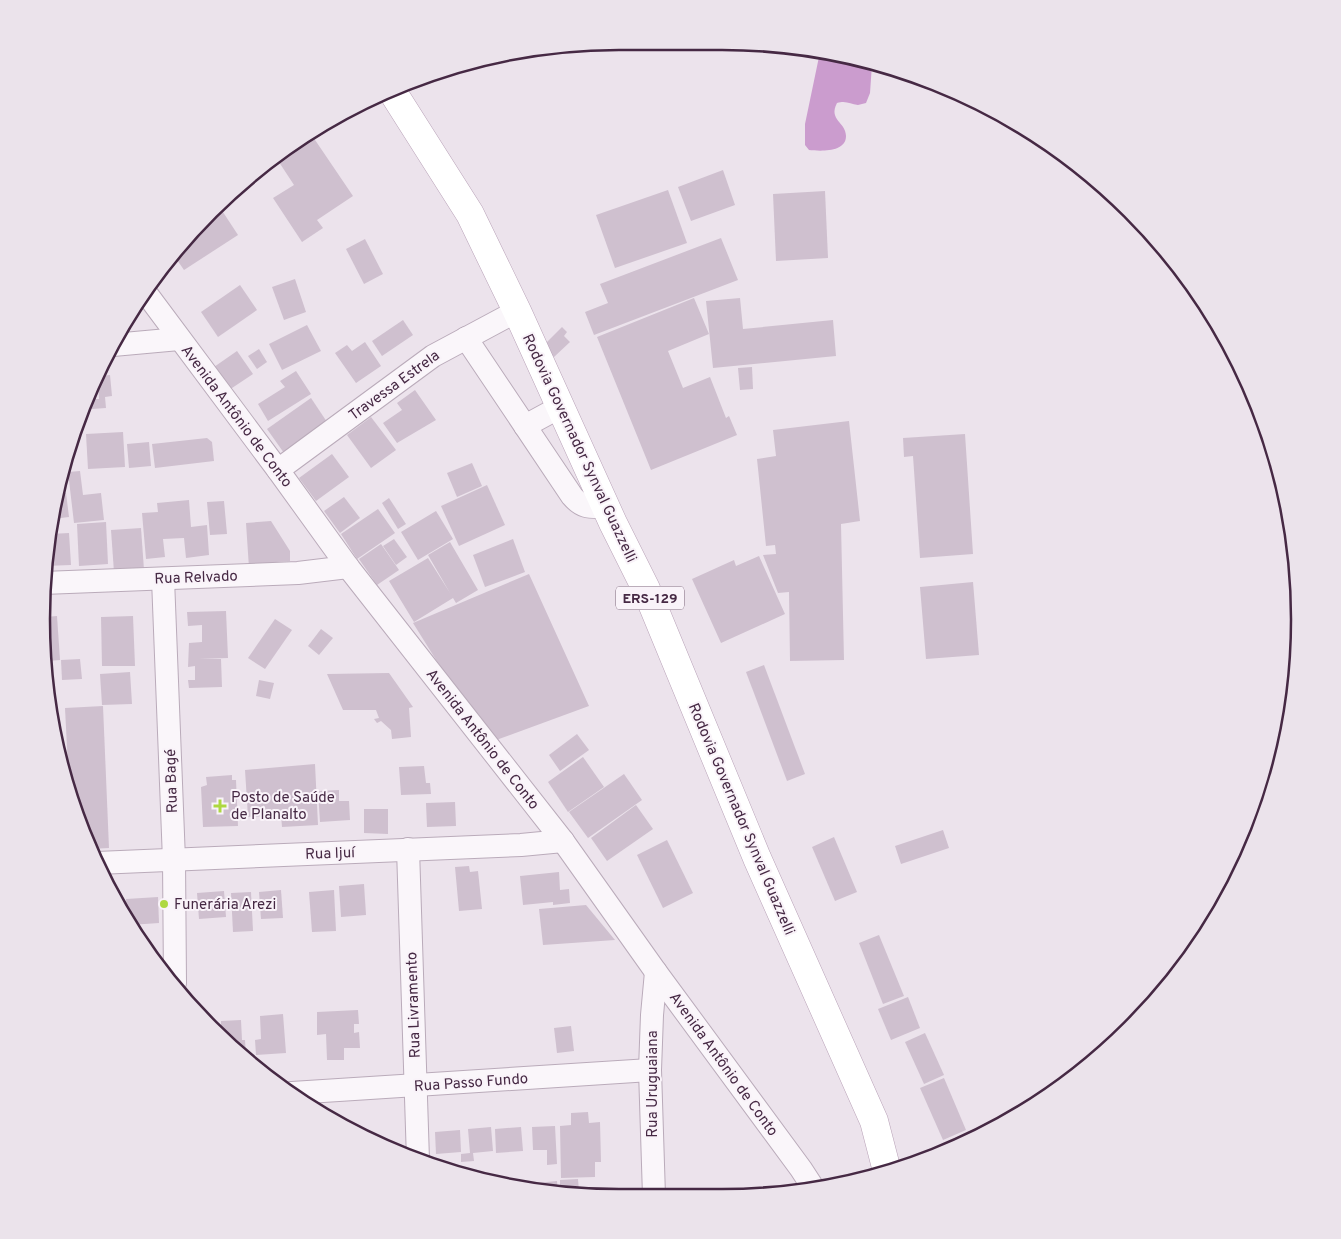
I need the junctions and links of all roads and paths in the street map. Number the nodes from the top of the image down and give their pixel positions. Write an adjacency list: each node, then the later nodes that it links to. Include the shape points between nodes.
1 (395, 96): 3 (main road, Rodovia Governador Synval Guazzelli / ERS-129, via 470,214)
2 (150, 298): 5 (street, Avenida Antônio de Conto)
3 (517, 312): 4 (street, Travessa Estrela); 7 (main road, Rodovia Governador Synval Guazzelli / ERS-129)
4 (466, 338): 8 (street); 9 (street, Travessa Estrela, via 432,356)
5 (179, 339): 6 (street); 9 (street, Avenida Antônio de Conto)
6 (121, 344)
7 (560, 407): 8 (street); 10 (main road, Rodovia Governador Synval Guazzelli / ERS-129)
8 (525, 426): 10 (street, via 578,503)
9 (278, 470): 11 (street, Avenida Antônio de Conto)
10 (606, 507): 23 (main road, Rodovia Governador Synval Guazzelli / ERS-129, via 646,589 756,858)
11 (348, 567): 12 (street, Rua Relvado, via 298,574); 14 (street, Avenida Antônio de Conto)
12 (163, 579): 13 (street, Rua Relvado); 16 (street, Rua Bagé)
13 (51, 583)
14 (563, 841): 15 (street, Rua Ijuí); 18 (street, Avenida Antônio de Conto)
15 (408, 850): 16 (street, Rua Ijuí); 21 (street, Rua Livramento)
16 (174, 860): 17 (street, Rua Ijuí); 19 (street, Rua Bagé)
17 (105, 863)
18 (656, 972): 20 (street, Rua Uruguaiana); 27 (street, Avenida Antônio de Conto)
19 (176, 976)
20 (650, 1070): 21 (street, Rua Passo Fundo); 31 (street, Rua Uruguaiana)
21 (416, 1086): 22 (street, Rua Passo Fundo); 24 (street, Rua Livramento)
22 (302, 1092)
23 (874, 1121): 25 (main road, Rodovia Governador Synval Guazzelli / ERS-129); 26 (main road, Rodovia Governador Synval Guazzelli / ERS-129); 28 (street)
24 (418, 1152)
25 (900, 1160)
26 (885, 1165)
27 (801, 1168): 29 (street); 30 (street, Avenida Antônio de Conto)
28 (875, 1168)
29 (814, 1181)
30 (810, 1182)
31 (654, 1189)

